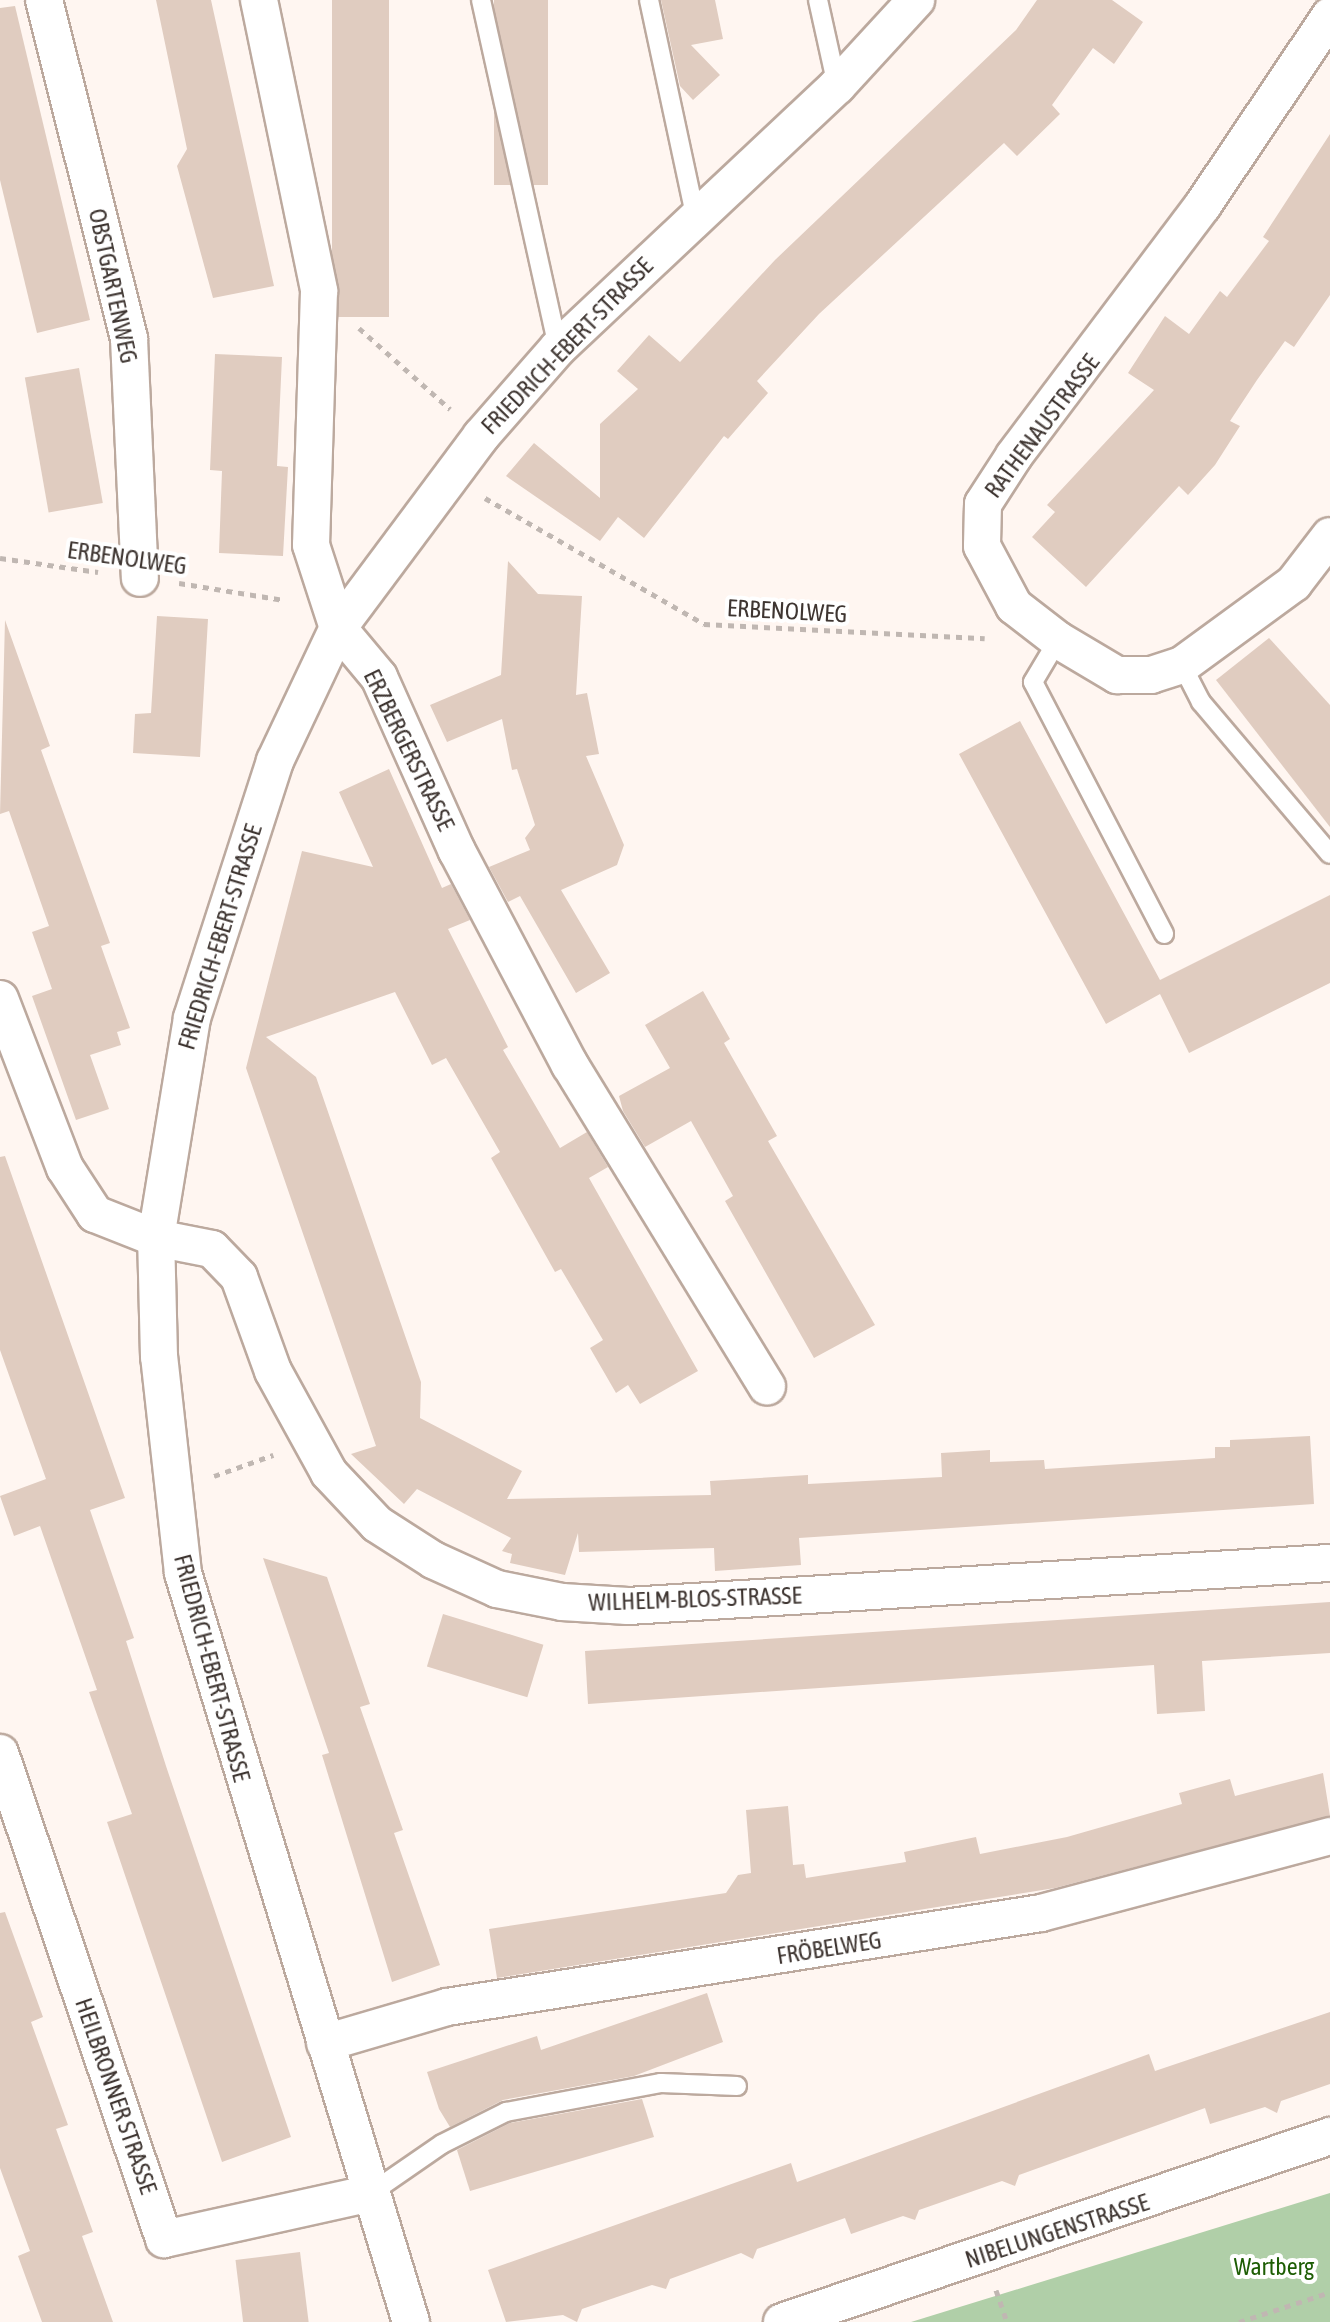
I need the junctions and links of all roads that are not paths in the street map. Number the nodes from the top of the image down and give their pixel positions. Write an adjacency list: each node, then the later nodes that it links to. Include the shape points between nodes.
1 (44, 0): 12 (street, OBSTGARTENWEG, via 129,339)
2 (259, 0): 13 (street, ERZBERGERSTRASSE, via 319,291 311,545)
3 (481, 0): 10 (lane)
4 (649, 0): 9 (lane)
5 (818, 0): 8 (lane)
6 (916, 0): 8 (street, FRIEDRICH-EBERT-STRASSE)
7 (1330, 16): 14 (street, RATHENAUSTRASSE, via 1203,205 983,504 982,546 994,577 1014,606)
8 (837, 86): 9 (street, FRIEDRICH-EBERT-STRASSE)
9 (695, 215): 10 (street, FRIEDRICH-EBERT-STRASSE)
10 (558, 348): 13 (street, FRIEDRICH-EBERT-STRASSE, via 481,436)
11 (1330, 536): 15 (street, RATHENAUSTRASSE, via 1294,583)
12 (140, 578)
13 (338, 628): 19 (street, FRIEDRICH-EBERT-STRASSE, via 275,761 192,1018); 20 (street, ERZBERGERSTRASSE, via 379,677 457,851 570,1065)
14 (1058, 640): 15 (street, RATHENAUSTRASSE, via 1117,675 1151,675); 17 (lane, via 1033,682)
15 (1182, 665): 16 (lane, via 1201,702)
16 (1330, 854)
17 (1164, 934)
18 (0, 999): 19 (street, WILHELM-BLOS-STRASSE, via 65,1168 95,1214)
19 (156, 1238): 21 (street, WILHELM-BLOS-STRASSE, via 212,1249 239,1277 307,1443 377,1524 433,1560 497,1589 562,1602 644,1605); 24 (street, FRIEDRICH-EBERT-STRASSE, via 170,1491 183,1573)
20 (767, 1387)
21 (1330, 1563)
22 (0, 1753): 27 (street, HEILBRONNER STRASSE, via 164,2239)
23 (1330, 1836): 24 (street, FRÖBELWEG, via 1041,1913 447,2007)
24 (325, 2043): 27 (street, FRIEDRICH-EBERT-STRASSE)
25 (737, 2086): 27 (lane, via 661,2083 506,2112 442,2144)
26 (1330, 2136): 29 (street, NIBELUNGENSTRASSE)
27 (371, 2193): 28 (street, FRIEDRICH-EBERT-STRASSE)
28 (411, 2322)
29 (782, 2322)

